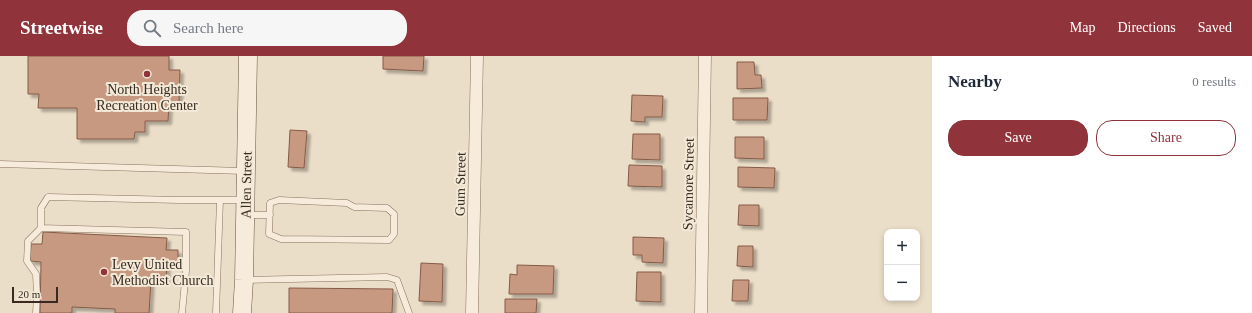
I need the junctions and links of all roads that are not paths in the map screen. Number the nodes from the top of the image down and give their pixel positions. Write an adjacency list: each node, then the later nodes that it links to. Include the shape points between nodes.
1 (248, 56): 5 (street, Allen Street)
2 (477, 56): 16 (street, Gum Street)
3 (705, 56): 17 (street, Sycamore Street)
4 (0, 164): 5 (lane)
5 (246, 171): 7 (street, Allen Street)
6 (220, 200): 7 (lane); 9 (lane, via 48,197 41,208); 13 (lane)
7 (245, 208): 8 (lane); 10 (street, Allen Street)
8 (270, 216): 8 (lane, via 270,203 279,200 347,203 354,207 387,208 394,214 394,234 389,240 281,239 269,234)
9 (41, 228): 11 (lane, via 28,241 27,261 36,274); 12 (lane, via 186,232)
10 (244, 280): 14 (street, Allen Street); 15 (lane, via 387,277 397,280)
11 (36, 313)
12 (182, 313)
13 (216, 313)
14 (242, 313)
15 (409, 313)
16 (472, 313)
17 (702, 313)

